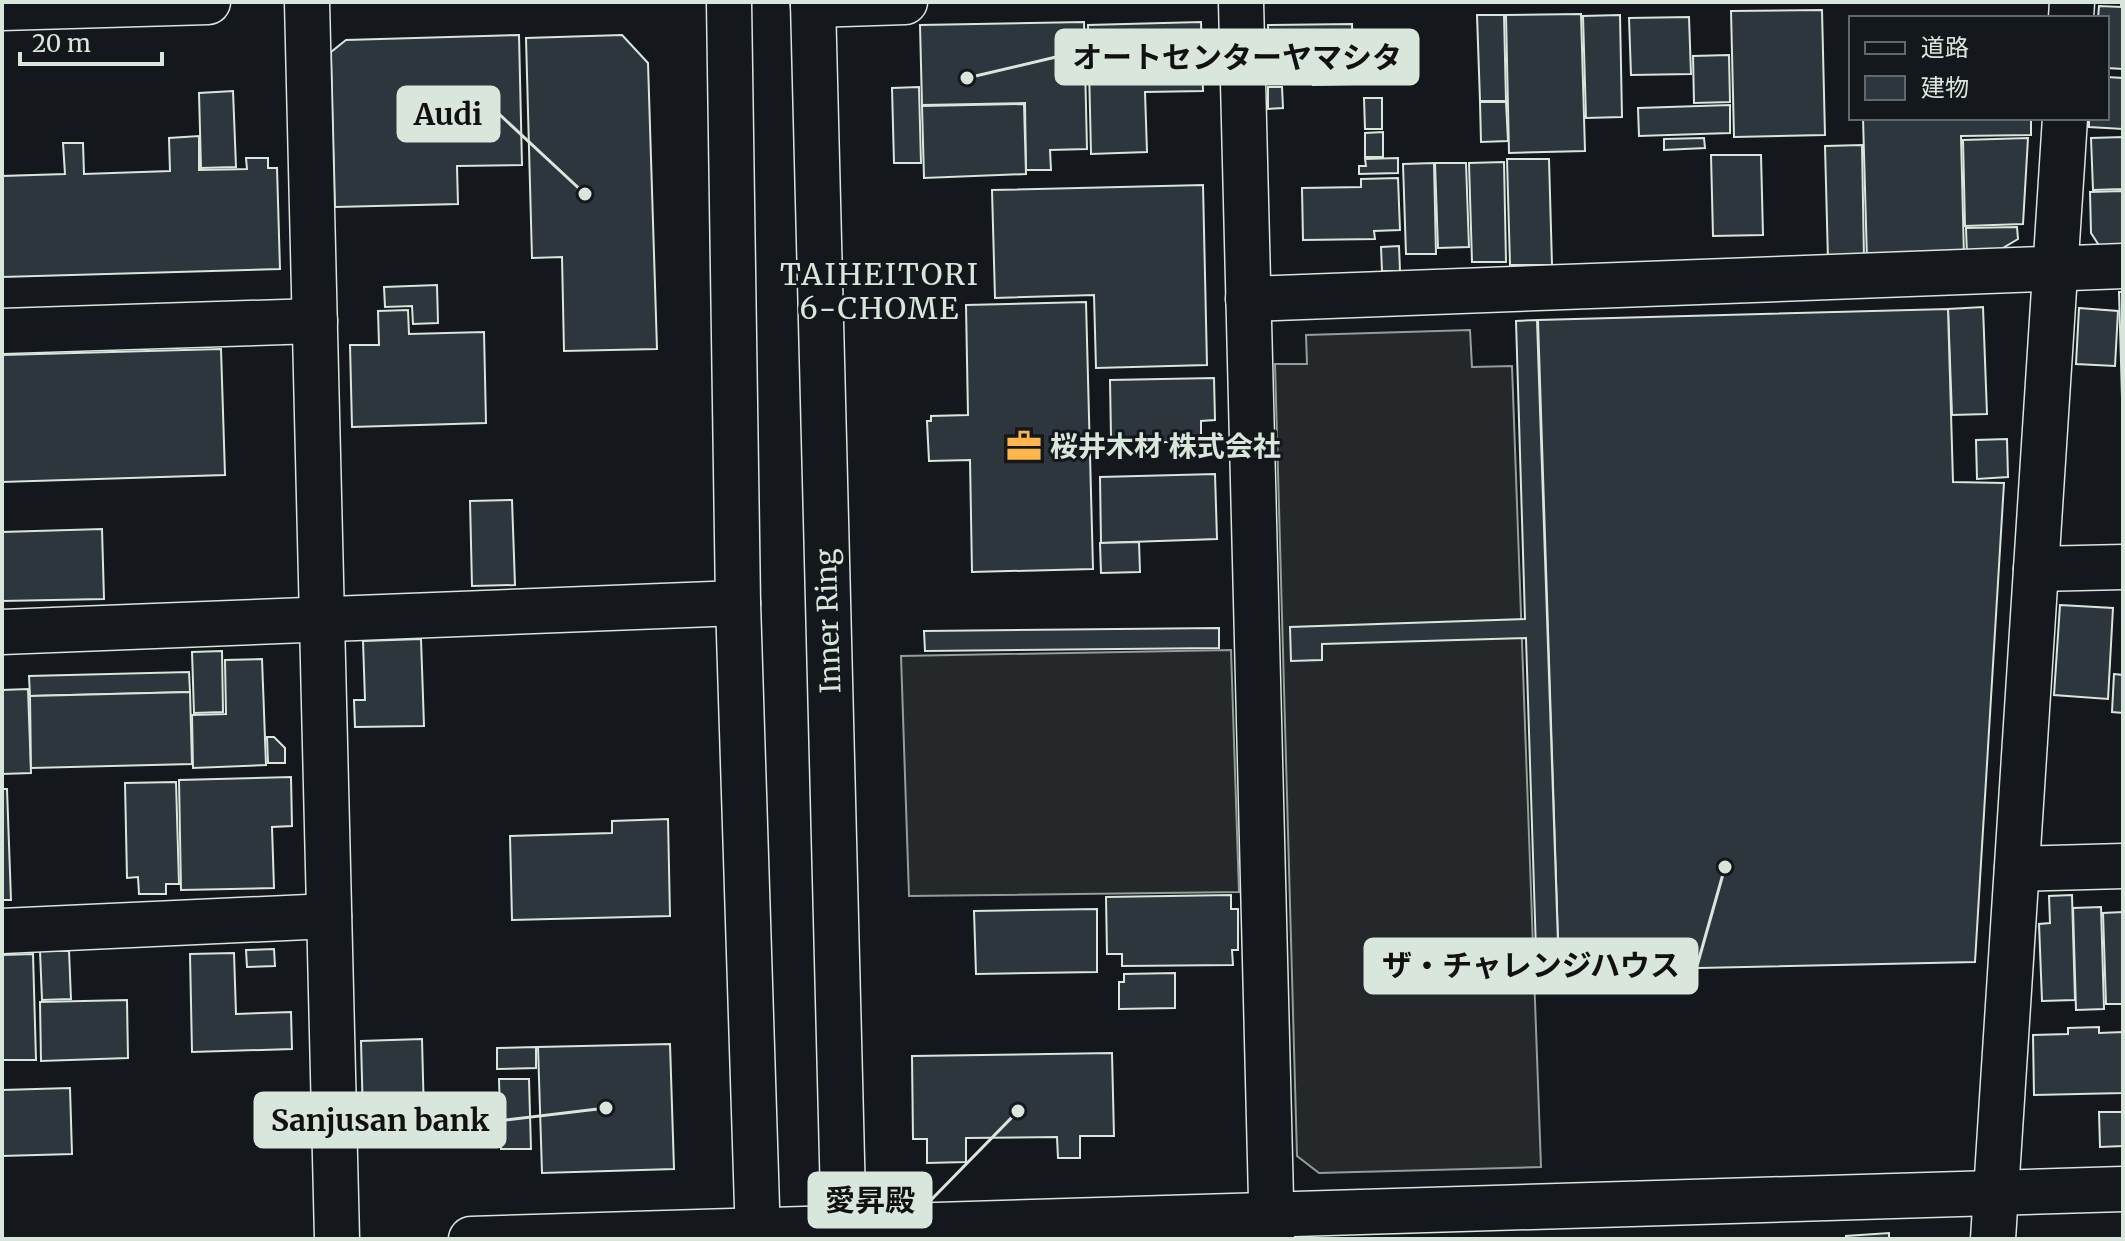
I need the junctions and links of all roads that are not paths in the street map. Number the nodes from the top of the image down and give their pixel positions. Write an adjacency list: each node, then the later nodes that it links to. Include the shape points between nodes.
1 (208, 2): 7 (street)
2 (307, 2): 12 (street)
3 (729, 2): 16 (street)
4 (905, 2): 6 (street)
5 (1241, 2): 11 (street)
6 (813, 4): 26 (street, Inner Ring)
7 (2, 8)
8 (2065, 120): 10 (street)
9 (2123, 266): 10 (street)
10 (2056, 269): 11 (street); 15 (street)
11 (1248, 299): 25 (street)
12 (315, 321): 13 (street); 17 (street)
13 (2, 331)
14 (2123, 567): 15 (street)
15 (2036, 569): 20 (street)
16 (738, 603): 17 (street); 27 (street)
17 (322, 619): 18 (street); 21 (street)
18 (2, 632)
19 (2123, 866): 20 (street)
20 (2017, 869): 24 (street)
21 (329, 916): 22 (street); 28 (street)
22 (2, 931)
23 (2123, 1189): 24 (street)
24 (1995, 1193): 25 (street); 30 (street)
25 (1271, 1227): 26 (street)
26 (844, 1233): 27 (street)
27 (758, 1234): 29 (street)
28 (337, 1239)
29 (471, 1239)
30 (1993, 1239)

